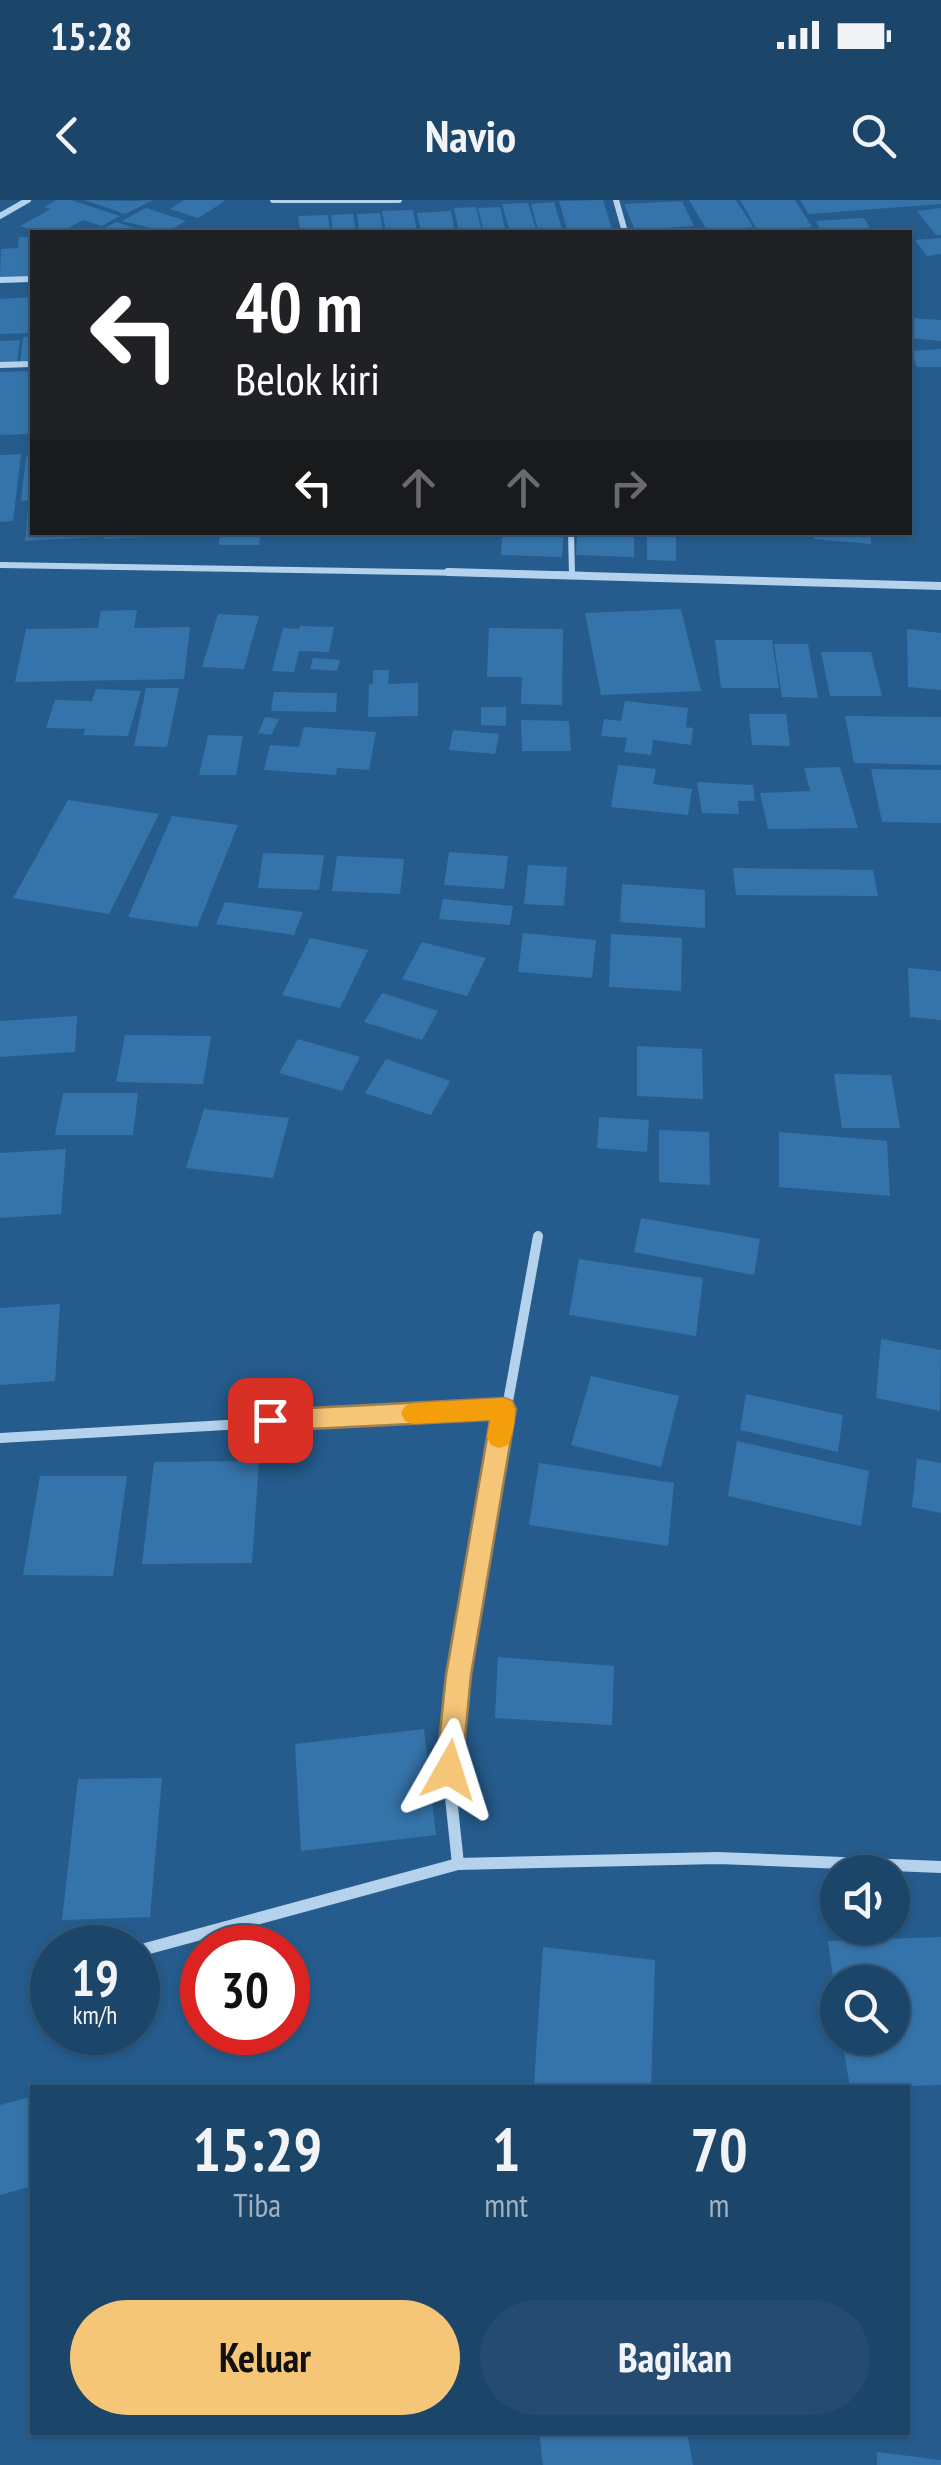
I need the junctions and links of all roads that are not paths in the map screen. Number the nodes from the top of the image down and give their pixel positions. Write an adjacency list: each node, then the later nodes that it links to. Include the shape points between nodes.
1 (28, 200): 5 (street)
2 (273, 200): 3 (street)
3 (400, 200)
4 (616, 200): 6 (street)
5 (0, 216)
6 (624, 230)
7 (30, 279): 8 (street)
8 (0, 280)
9 (30, 364): 10 (street)
10 (0, 366)
11 (571, 535): 13 (street)
12 (0, 565): 13 (street)
13 (572, 574): 14 (street)
14 (941, 586)
15 (538, 1236): 16 (street)
16 (504, 1409): 17 (street); 18 (street, via 456,1694 449,1820)
17 (0, 1438)
18 (458, 1864): 19 (street, via 718,1858); 20 (street)
19 (941, 1867)
20 (160, 1945)

